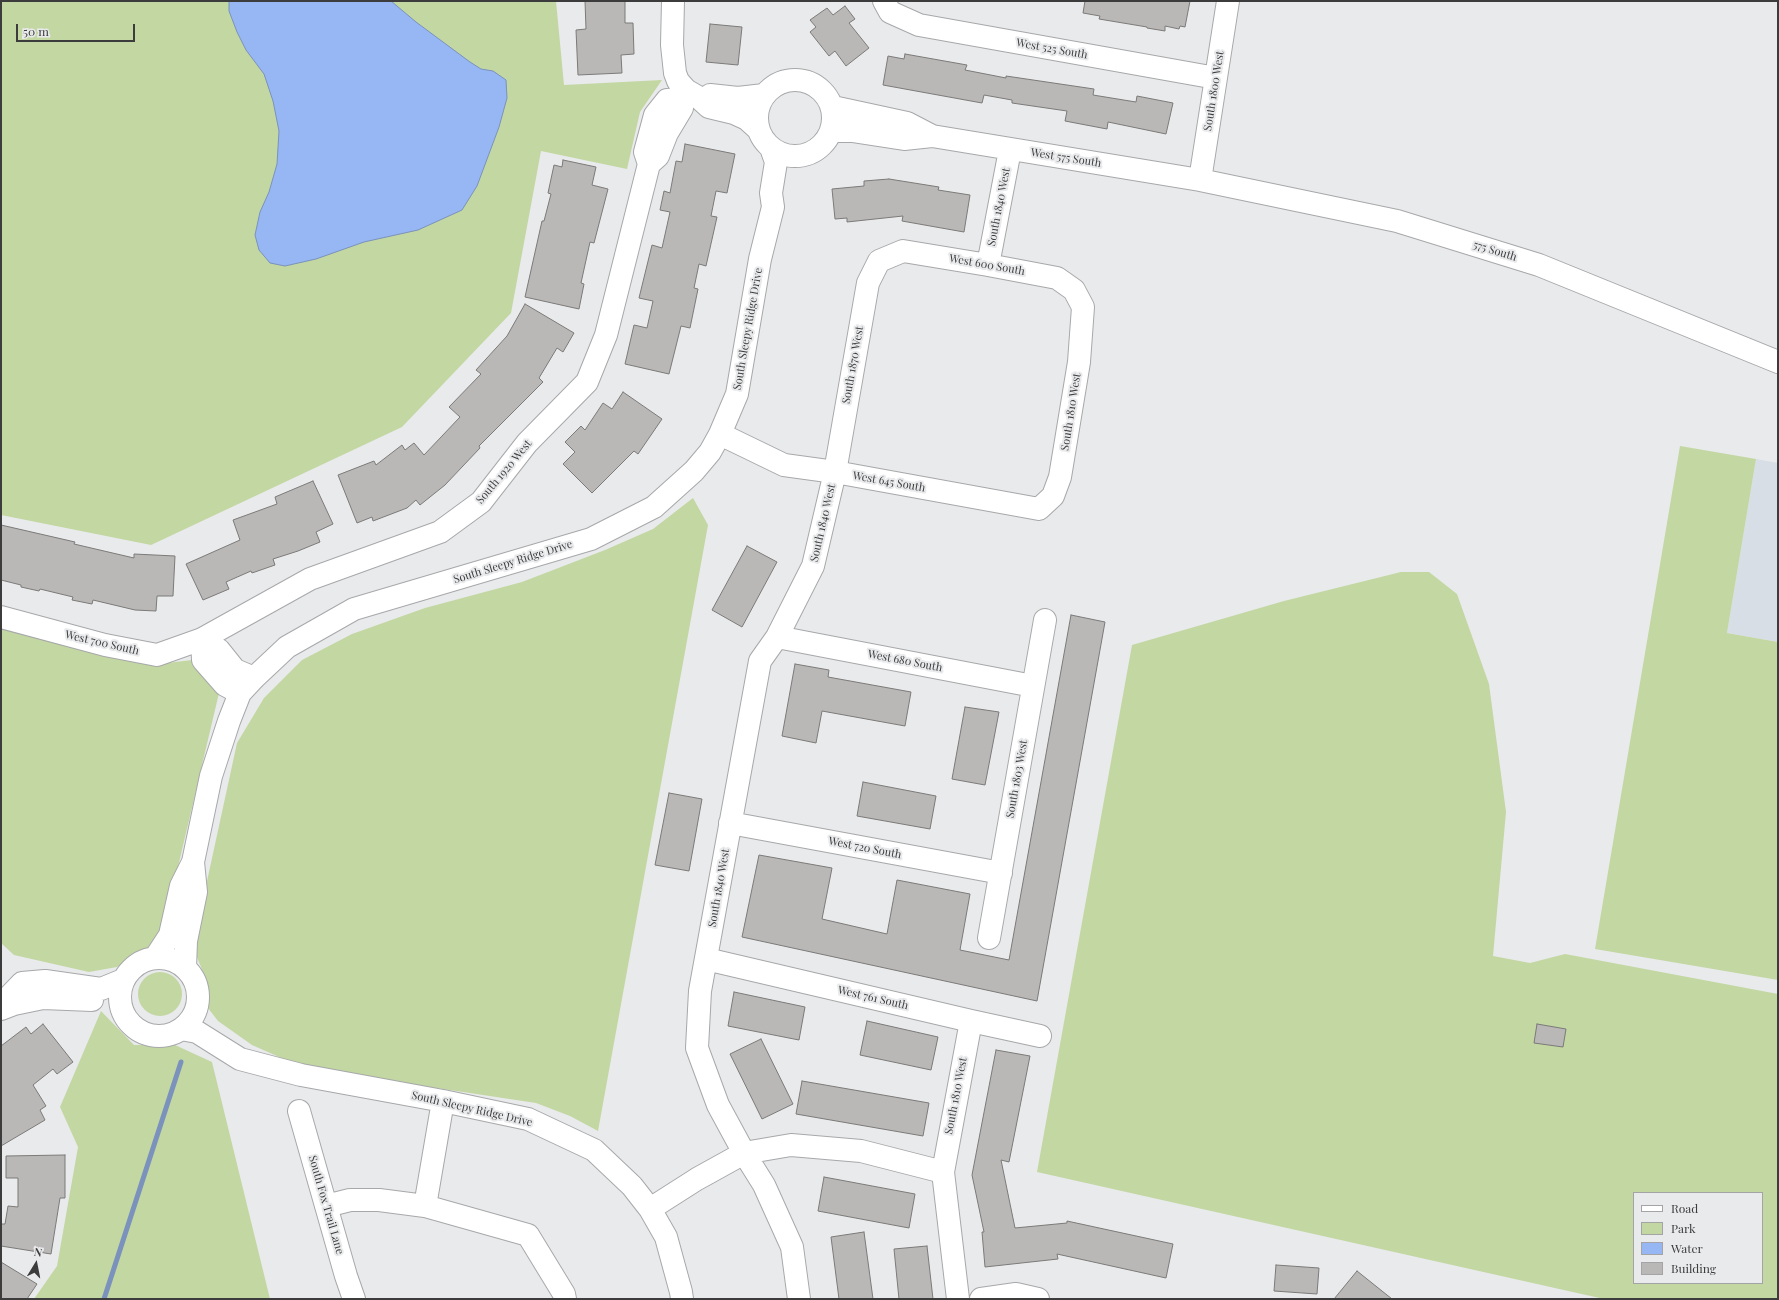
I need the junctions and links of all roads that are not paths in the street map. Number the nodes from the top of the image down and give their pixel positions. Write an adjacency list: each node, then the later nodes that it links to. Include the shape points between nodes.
1 (673, 1): 5 (street, via 672,59 678,81)
2 (1228, 1): 4 (street, South 1800 West)
3 (887, 6): 4 (street, West 525 South, via 919,25)
4 (1216, 78): 14 (street, South 1800 West)
5 (688, 95): 6 (street, via 712,94 738,98); 8 (street, via 709,107 734,112); 26 (street, South 1920 West, via 667,100 655,115 645,152 649,164 606,335 587,382 526,443 481,502 440,532 310,579)
6 (764, 95): 7 (street, via 786,80 810,82 827,95); 8 (street, via 757,115)
7 (832, 107): 9 (street); 10 (street, West 575 South, via 907,123)
8 (758, 129): 11 (street)
9 (832, 131): 10 (street, West 575 South, via 852,131 904,139); 13 (street, via 825,143 815,152)
10 (932, 136): 12 (street, West 575 South)
11 (771, 148): 13 (street, via 782,154); 15 (street, South Sleepy Ridge Drive, via 776,162 771,192)
12 (1010, 150): 14 (street, West 575 South); 17 (street, South 1840 West)
13 (803, 156): 15 (street, South Sleepy Ridge Drive, via 792,168 783,195)
14 (1200, 180): 19 (street, 575 South, via 1397,221 1539,265)
15 (773, 207): 20 (street, South Sleepy Ridge Drive, via 760,259 737,394)
16 (879, 261): 17 (street, West 600 South, via 903,252); 21 (street, South 1870 West, via 868,283)
17 (988, 265): 18 (street, West 600 South, via 1057,278 1074,290)
18 (1083, 307): 22 (street, South 1810 West, via 1078,362 1060,477 1053,496)
19 (1778, 362)
20 (720, 434): 21 (street, West 645 South, via 784,465); 27 (street, South Sleepy Ridge Drive, via 710,452 694,471 654,507 591,539 354,609 287,647)
21 (835, 472): 22 (street, West 645 South); 25 (street, South 1840 West, via 813,566)
22 (1039, 509)
23 (1, 617): 26 (street, West 700 South, via 105,645 157,654)
24 (1045, 620): 28 (street, South 1803 West)
25 (777, 637): 28 (street, West 680 South); 29 (street, South 1840 West, via 760,661)
26 (202, 639): 27 (street, via 203,660)
27 (239, 682): 30 (street, South Sleepy Ridge Drive, via 211,776)
28 (1033, 686): 31 (street, South 1803 West)
29 (730, 823): 31 (street, West 720 South); 34 (street, South 1840 West)
30 (193, 862): 33 (street, South Sleepy Ridge Drive, via 181,886 170,935); 35 (street, South Sleepy Ridge Drive, via 196,892 186,941)
31 (1000, 873): 32 (street, South 1803 West)
32 (990, 938)
33 (155, 958): 35 (street, via 169,959); 36 (street, via 131,969)
34 (706, 959): 41 (street, West 761 South); 47 (street, South 1840 West, via 700,991 697,1048 718,1105)
35 (185, 968): 38 (street, via 198,992)
36 (123, 980): 37 (street, via 101,989 45,981 22,983); 40 (street, via 120,1003)
37 (1, 1005)
38 (196, 1008): 42 (street, via 189,1022); 44 (street, South Sleepy Ridge Drive, via 212,1026)
39 (1, 1009): 40 (street, via 43,998 94,1000)
40 (123, 1012): 42 (street, via 133,1027 145,1034 169,1035)
41 (971, 1021): 43 (street, West 761 South); 48 (street, South 1810 West)
42 (181, 1029): 44 (street, South Sleepy Ridge Drive, via 196,1032 240,1059)
43 (1040, 1036)
44 (265, 1064): 45 (street, South Sleepy Ridge Drive, via 301,1075)
45 (443, 1101): 50 (street); 51 (street, South Sleepy Ridge Drive, via 528,1119 594,1150 632,1186)
46 (298, 1111): 49 (street, South Fox Trail Lane)
47 (744, 1153): 48 (street, via 791,1145 861,1151); 51 (street); 55 (street, South 1840 West, via 764,1185 792,1247)
48 (943, 1172): 56 (street, South 1810 West)
49 (326, 1206): 50 (street, via 350,1200 379,1200); 52 (street, South Fox Trail Lane)
50 (425, 1206): 53 (street, via 528,1235)
51 (650, 1209): 54 (street, South Sleepy Ridge Drive, via 666,1238)
52 (354, 1299)
53 (566, 1299)
54 (682, 1299)
55 (799, 1299)
56 (958, 1299)
57 (982, 1299): 58 (street, via 1016,1294)
58 (1038, 1299)

